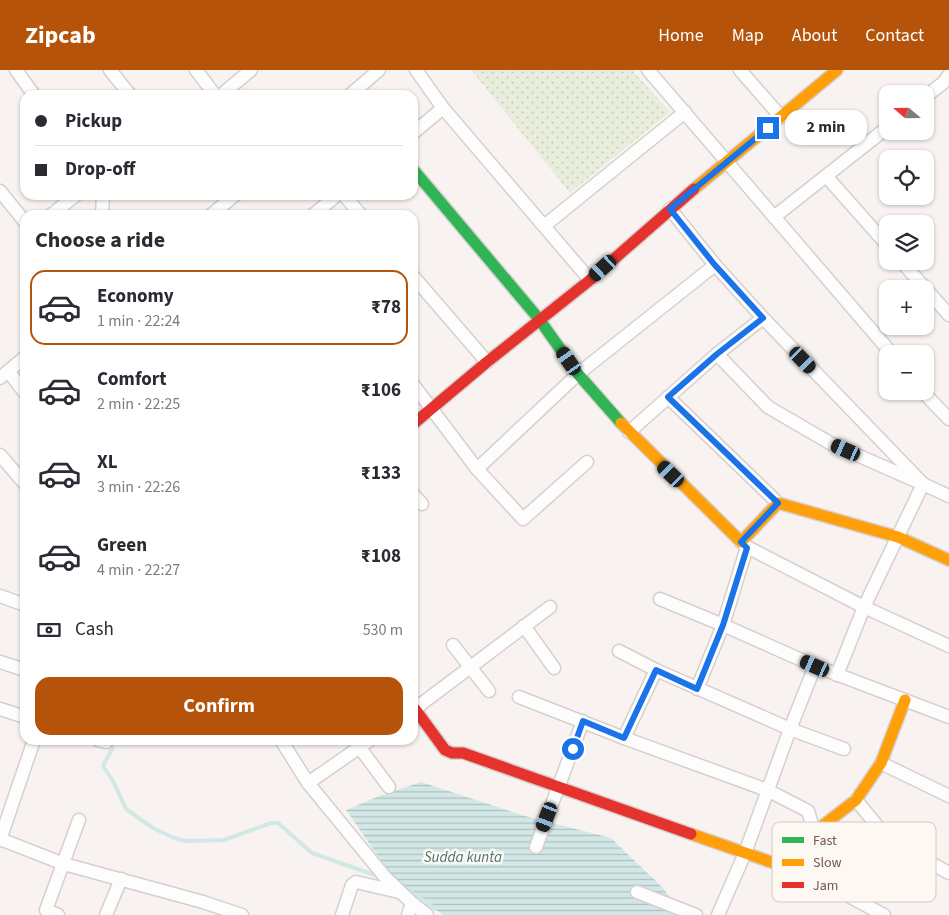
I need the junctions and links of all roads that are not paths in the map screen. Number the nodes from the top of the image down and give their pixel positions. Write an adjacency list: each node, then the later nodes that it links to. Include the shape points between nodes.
1 (16, 70): 12 (street)
2 (110, 70): 13 (street)
3 (196, 70): 14 (street)
4 (251, 70): 15 (street)
5 (379, 70): 16 (street)
6 (416, 70): 17 (street)
7 (648, 70): 18 (street)
8 (740, 70): 19 (street)
9 (837, 70): 19 (street)
10 (949, 75): 11 (street)
11 (934, 89)
12 (30, 90)
13 (126, 90)
14 (211, 90)
15 (226, 90)
16 (356, 90)
17 (443, 108): 20 (street); 37 (street)
18 (685, 112): 22 (street); 37 (street)
19 (781, 117): 22 (street)
20 (418, 129)
21 (879, 134): 24 (street)
22 (728, 162): 30 (street); 36 (street)
23 (418, 175): 45 (street)
24 (826, 176): 36 (street); 38 (street)
25 (0, 191): 35 (street)
26 (70, 200): 31 (street)
27 (229, 200): 32 (street)
28 (331, 200): 33 (street)
29 (348, 200): 34 (street)
30 (670, 209): 39 (street); 41 (street)
31 (57, 210)
32 (218, 210)
33 (319, 210)
34 (357, 210)
35 (20, 216)
36 (774, 217): 46 (street)
37 (544, 226): 41 (street)
38 (879, 236)
39 (714, 264): 44 (street); 50 (street)
40 (909, 270): 43 (street)
41 (590, 280): 45 (street)
42 (418, 282): 49 (street)
43 (949, 316)
44 (763, 318): 47 (street); 64 (street)
45 (540, 320): 49 (street); 50 (street)
46 (884, 345)
47 (717, 354): 54 (street); 64 (street, via 768,407 830,443)
48 (20, 361): 51 (street)
49 (487, 362): 56 (street)
50 (578, 374): 59 (street); 62 (street)
51 (4, 375): 52 (street)
52 (20, 389)
53 (418, 391): 56 (street)
54 (668, 397): 59 (street); 67 (street)
55 (931, 400): 58 (street)
56 (430, 408): 57 (street); 62 (street)
57 (418, 419)
58 (949, 419)
59 (629, 432): 70 (street)
60 (0, 455): 63 (street)
61 (587, 462): 62 (street, via 523,519)
62 (477, 469)
63 (20, 478)
64 (923, 484): 65 (street); 69 (street)
65 (949, 496)
66 (418, 500): 68 (street)
67 (778, 503): 69 (street); 70 (street)
68 (422, 504)
69 (898, 538): 71 (street); 76 (street)
70 (744, 545): 76 (street); 77 (street)
71 (949, 560)
72 (0, 596): 74 (street)
73 (660, 599): 77 (street)
74 (20, 603)
75 (550, 607): 78 (street)
76 (864, 607): 80 (street); 88 (street)
77 (723, 625): 83 (street); 89 (street)
78 (524, 626): 84 (street); 86 (street)
79 (453, 646): 84 (street)
80 (949, 646)
81 (619, 651): 87 (street)
82 (0, 662): 85 (street)
83 (815, 666): 88 (street); 99 (street)
84 (470, 667): 90 (street); 93 (street)
85 (20, 668)
86 (554, 668)
87 (656, 670): 89 (street); 100 (street)
88 (838, 675): 92 (street)
89 (697, 689): 99 (street)
90 (489, 691)
91 (519, 697): 98 (street)
92 (905, 700): 97 (street); 106 (street)
93 (418, 707)
94 (0, 709): 95 (street)
95 (20, 715)
96 (418, 715): 108 (street, via 445,750 463,753)
97 (949, 717)
98 (583, 721): 100 (street); 108 (street)
99 (790, 729): 105 (street); 110 (street)
100 (624, 738): 110 (street)
101 (32, 745): 117 (street)
102 (284, 745): 107 (street)
103 (364, 745): 107 (street)
104 (366, 745): 109 (street)
105 (844, 749)
106 (881, 763): 111 (street); 112 (street)
107 (308, 783): 125 (street)
108 (559, 786): 118 (street); 119 (street)
109 (389, 787)
110 (767, 790): 114 (street, via 808,811); 119 (street)
111 (949, 796)
112 (856, 800): 115 (street); 116 (street)
113 (79, 820): 121 (street)
114 (811, 822)
115 (827, 822)
116 (874, 822)
117 (0, 839): 121 (street)
118 (536, 847)
119 (745, 853): 120 (street); 134 (street)
120 (772, 862)
121 (64, 864): 124 (street); 129 (street, via 46,910)
122 (936, 866): 123 (street)
123 (949, 873)
124 (121, 879): 130 (street); 131 (street)
125 (399, 892): 128 (street); 132 (street, via 356,882 352,885)
126 (637, 892): 133 (street)
127 (860, 902): 135 (street)
128 (416, 910)
129 (58, 915)
130 (106, 915)
131 (242, 915)
132 (342, 915)
133 (696, 915)
134 (718, 915)
135 (884, 915)

